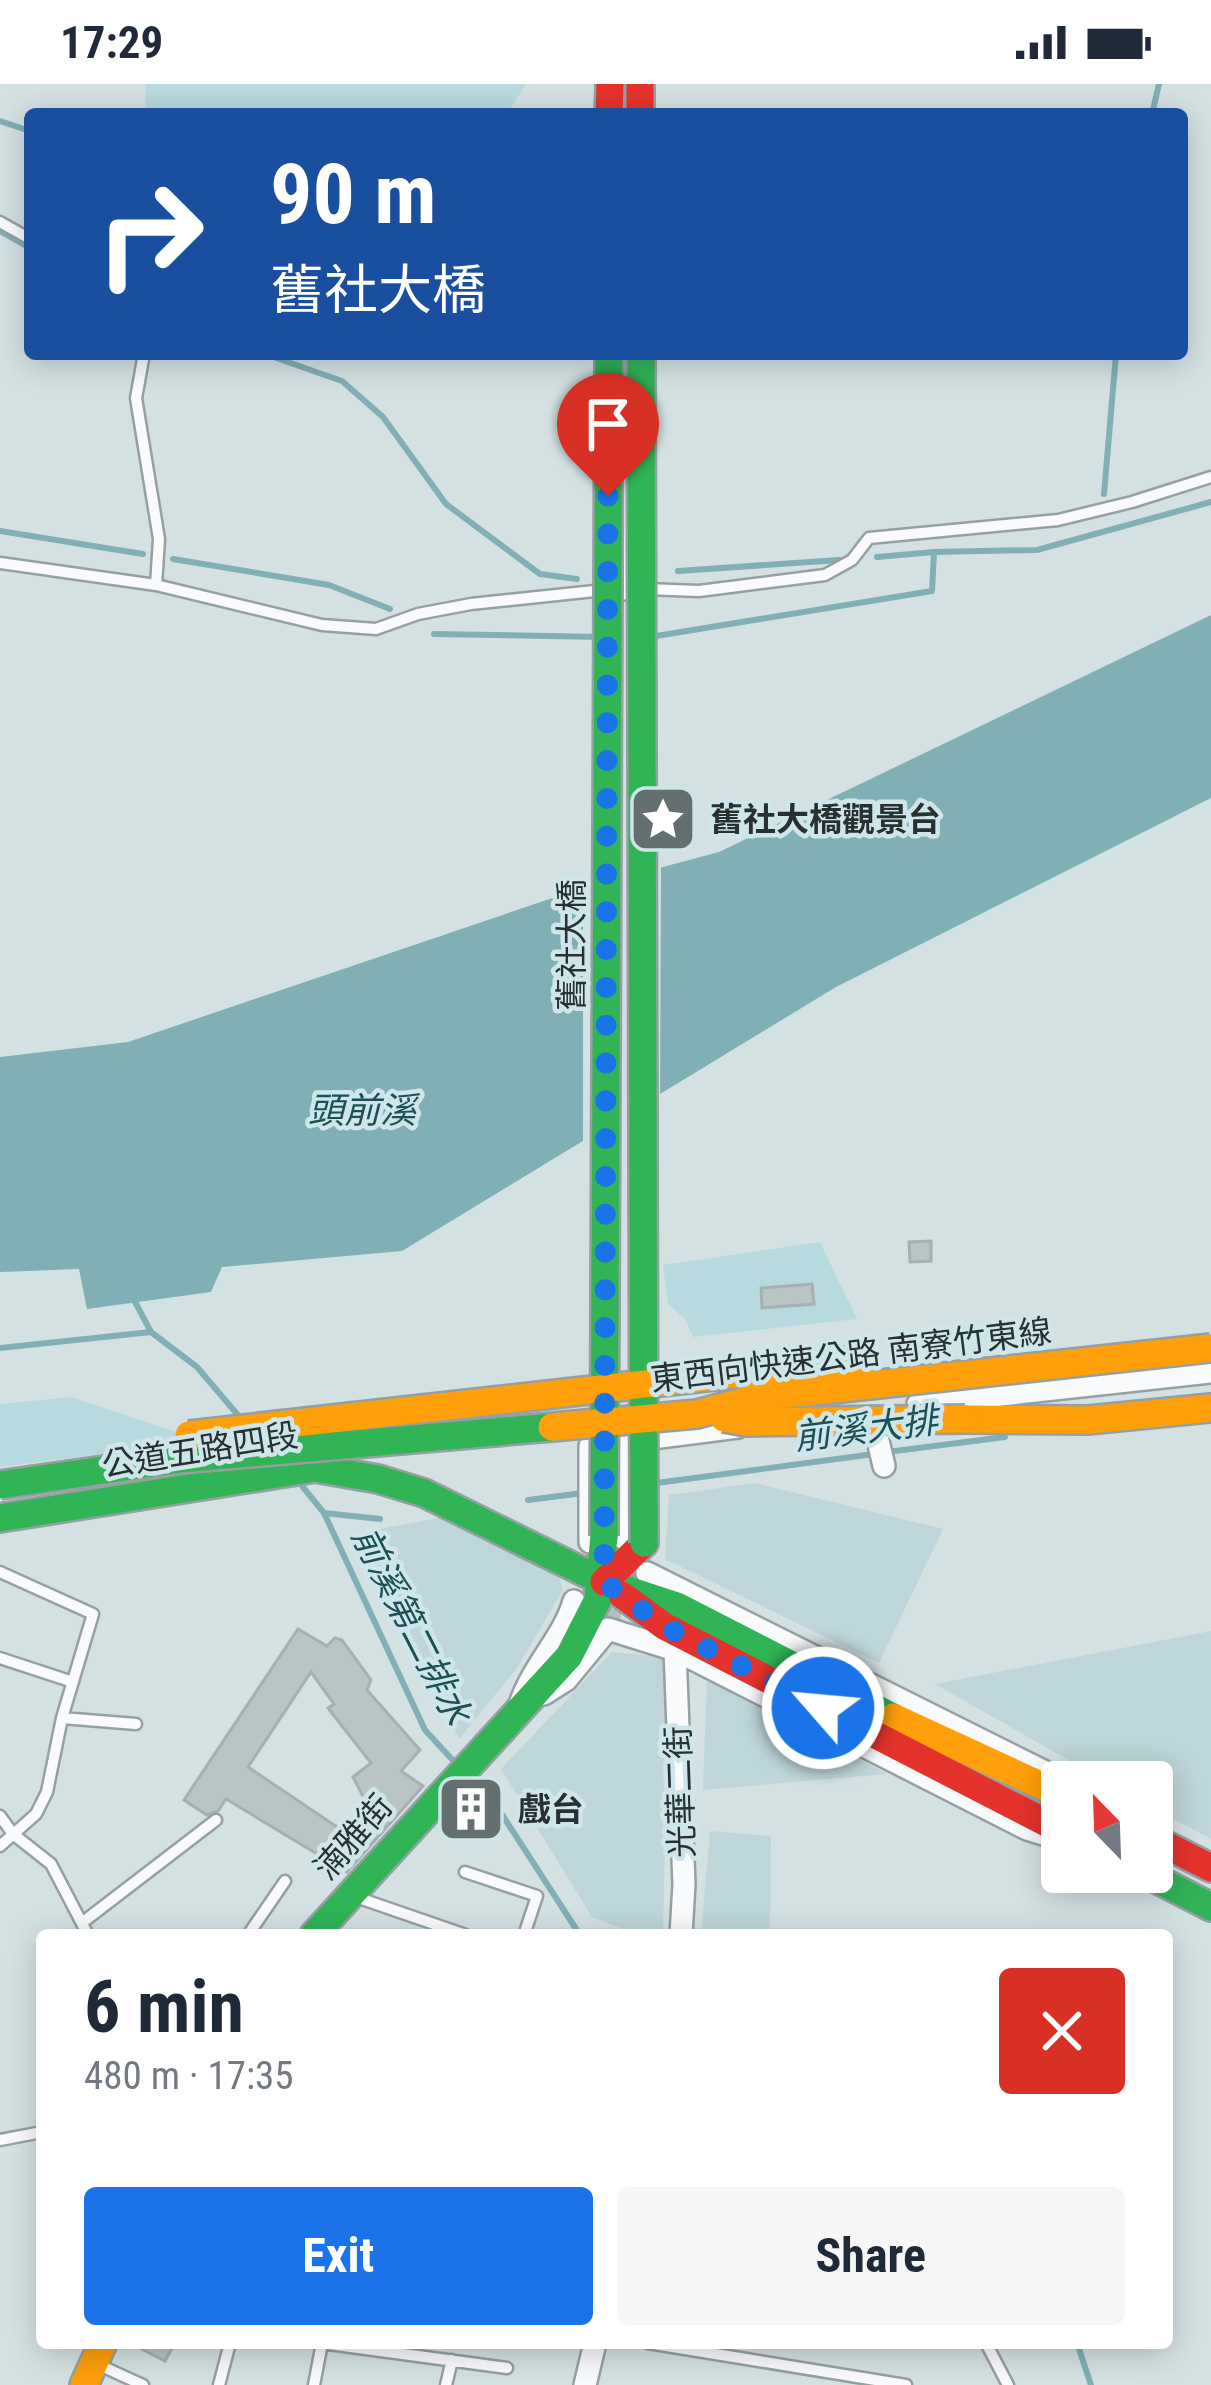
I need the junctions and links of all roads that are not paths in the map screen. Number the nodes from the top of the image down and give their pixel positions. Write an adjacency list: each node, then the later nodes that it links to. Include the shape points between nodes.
1 (143, 360): 7 (lane, via 136,398 159,539)
2 (609, 360): 24 (main road, 舊社大橋, bridge)
3 (626, 360): 8 (street)
4 (641, 360): 24 (main road, bridge)
5 (1211, 477): 8 (lane, via 1058,520 869,538 852,560 825,574 699,591)
6 (0, 563): 7 (lane)
7 (156, 585): 8 (lane, via 322,625 376,629 471,604)
8 (624, 589)
9 (1211, 1323): 20 (main road, 東西向快速公路 南寮竹東線, bridge, via 316,1418)
10 (1211, 1348): 15 (main road, 東西向快速公路 南寮竹東線, bridge, via 760,1397)
11 (1211, 1372): 13 (street)
12 (590, 1377): 19 (lane)
13 (929, 1402): 16 (street); 17 (street)
14 (1211, 1408): 15 (main road, bridge, via 1057,1422 746,1422)
15 (697, 1414): 22 (main road, 東西向快速公路 南寮竹東線, bridge, via 180,1459)
16 (814, 1418): 17 (street); 18 (street)
17 (874, 1427): 21 (street)
18 (625, 1441): 19 (street); 24 (street)
19 (590, 1446): 24 (street, via 592,1506)
20 (0, 1461)
21 (884, 1466)
22 (0, 1485)
23 (0, 1518): 27 (main road, 公道五路四段, via 315,1468 424,1493)
24 (616, 1540): 27 (main road); 27 (main road)
25 (0, 1572): 31 (lane, via 93,1614)
26 (646, 1573): 35 (street)
27 (604, 1582): 32 (main road, via 593,1622); 36 (main road, via 677,1606); 39 (main road, via 664,1626)
28 (574, 1601): 32 (street)
29 (675, 1650): 32 (street, via 608,1629 566,1680); 40 (street); 57 (street, 光華二街)
30 (0, 1658): 31 (lane)
31 (73, 1682): 33 (lane)
32 (518, 1710): 48 (main road, 湳雅街)
33 (62, 1718): 34 (lane); 41 (lane, via 46,1792)
34 (136, 1724)
35 (1041, 1770)
36 (1041, 1786)
37 (0, 1816): 41 (lane)
38 (217, 1820): 51 (lane)
39 (1041, 1820)
40 (1041, 1833)
41 (14, 1834): 42 (lane); 51 (lane, via 51,1864)
42 (1, 1844)
43 (1173, 1849): 44 (main road)
44 (1211, 1868)
45 (465, 1872): 56 (lane, via 537,1896)
46 (284, 1881): 52 (lane)
47 (1173, 1887): 49 (main road)
48 (350, 1895): 50 (lane); 53 (main road, 湳雅街)
49 (1211, 1907)
50 (422, 1919): 54 (lane); 55 (lane)
51 (86, 1929)
52 (252, 1929)
53 (319, 1929)
54 (418, 1929)
55 (450, 1929)
56 (526, 1929)
57 (681, 1929)
58 (36, 2133): 59 (lane)
59 (0, 2140)
60 (228, 2349): 70 (lane)
61 (320, 2349): 71 (lane)
62 (367, 2349): 66 (lane)
63 (594, 2349): 73 (street)
64 (686, 2349): 74 (lane)
65 (989, 2349): 75 (lane)
66 (452, 2360): 68 (lane); 72 (lane)
67 (94, 2364): 69 (lane)
68 (507, 2368)
69 (142, 2385)
70 (219, 2385)
71 (314, 2385)
72 (446, 2385)
73 (585, 2385)
74 (906, 2385)
75 (1008, 2385)

